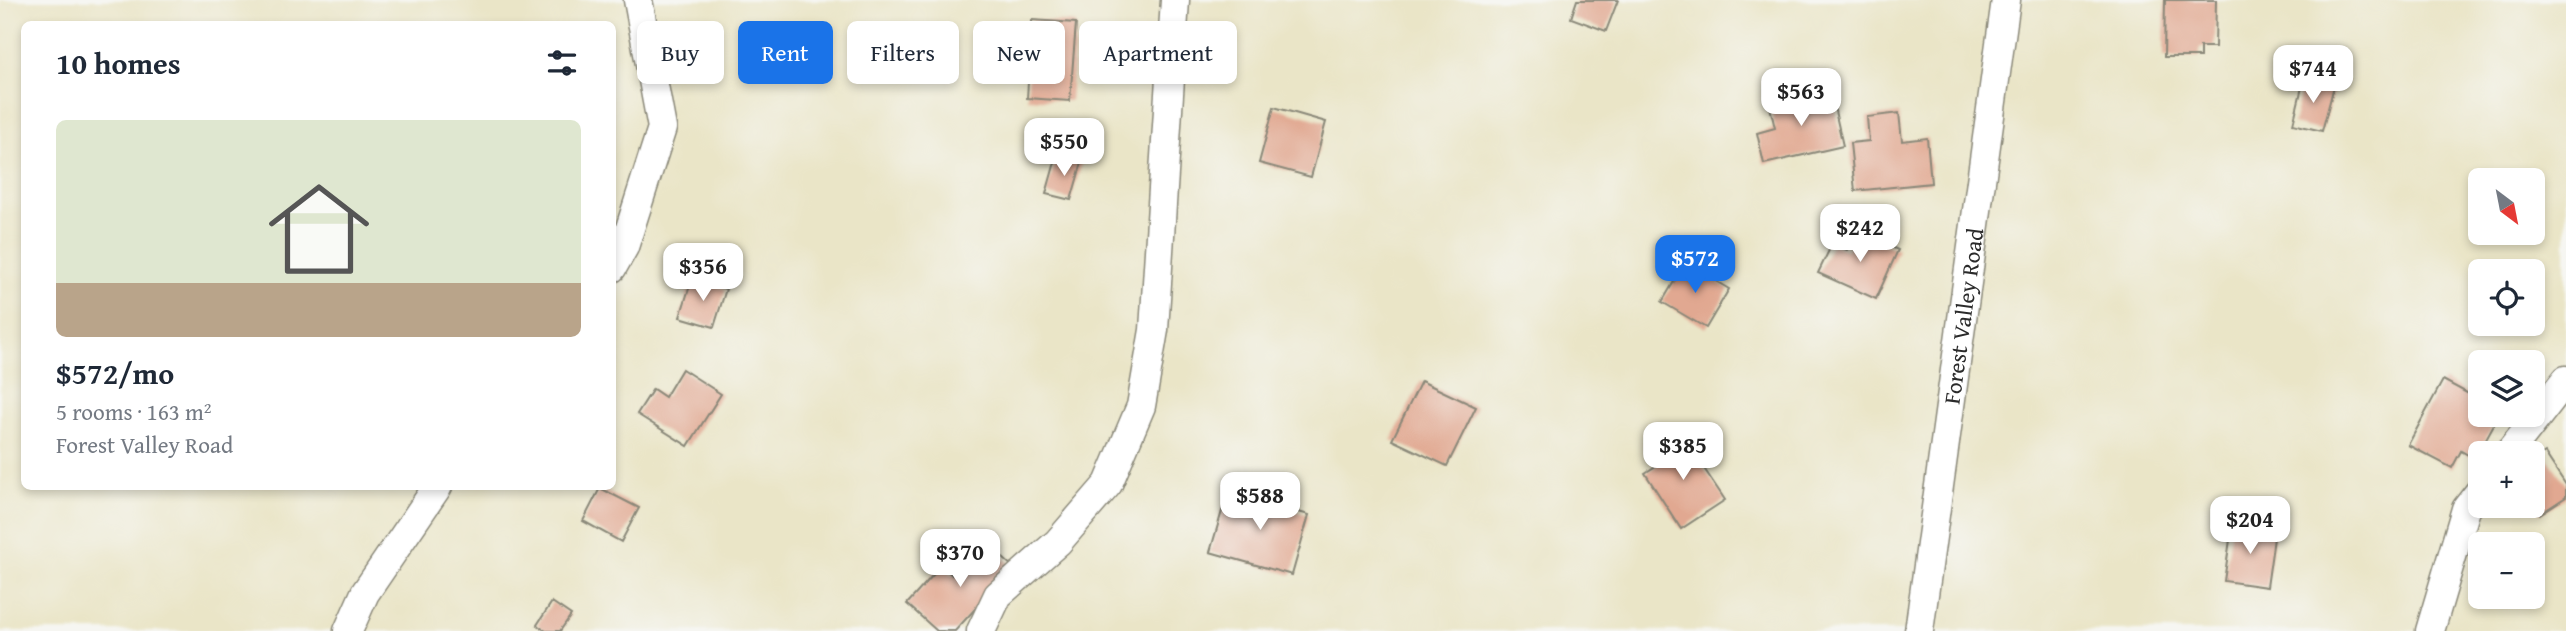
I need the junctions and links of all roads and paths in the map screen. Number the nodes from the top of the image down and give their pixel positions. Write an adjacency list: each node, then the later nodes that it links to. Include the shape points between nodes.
1 (638, 0): 4 (street, via 662,128)
2 (1175, 0): 10 (street, via 1154,330 1141,406 1108,484 1058,542 998,595)
3 (2006, 0): 11 (street, Forest Valley Road)
4 (616, 261)
5 (2566, 380): 6 (street)
6 (2518, 441)
7 (435, 490): 9 (street, via 365,593)
8 (2468, 506): 12 (street)
9 (348, 631)
10 (981, 631)
11 (1919, 631)
12 (2430, 631)

